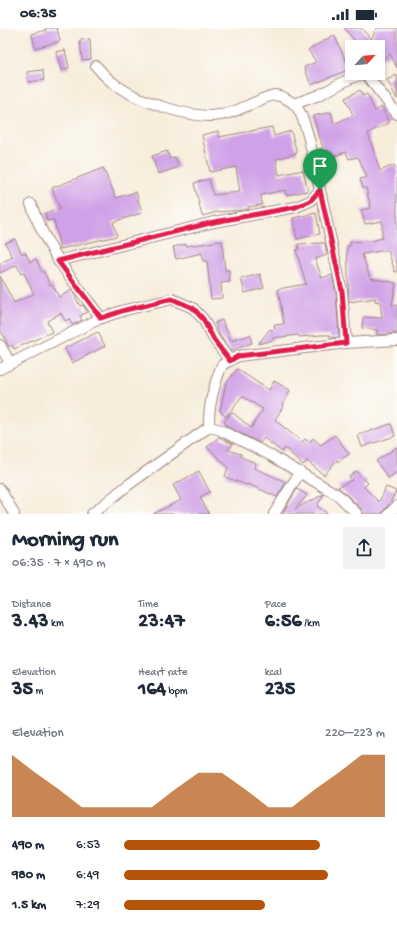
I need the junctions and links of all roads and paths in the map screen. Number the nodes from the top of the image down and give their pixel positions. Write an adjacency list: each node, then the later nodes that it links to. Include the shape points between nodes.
1 (96, 66): 2 (street, via 116,85 128,92 158,106 191,113 220,115 274,95)
2 (294, 104): 3 (street, via 365,73); 4 (street, via 308,138)
3 (397, 114)
4 (320, 190): 6 (street, via 310,201 296,207 214,222); 9 (street, via 342,291)
5 (32, 204): 6 (street, via 38,225)
6 (58, 261): 7 (street)
7 (101, 318): 11 (street, via 172,299 193,308); 12 (street)
8 (397, 340): 9 (street)
9 (346, 343): 11 (street, via 238,356)
10 (0, 344): 12 (street)
11 (230, 361): 14 (street, via 222,365 215,384)
12 (10, 363): 13 (street)
13 (0, 369)
14 (209, 427): 15 (street); 19 (street)
15 (300, 472): 20 (street); 21 (street, via 338,495)
16 (0, 489): 18 (street)
17 (397, 506): 22 (street)
18 (14, 514)
19 (92, 514)
20 (274, 514)
21 (357, 514)
22 (388, 514)

